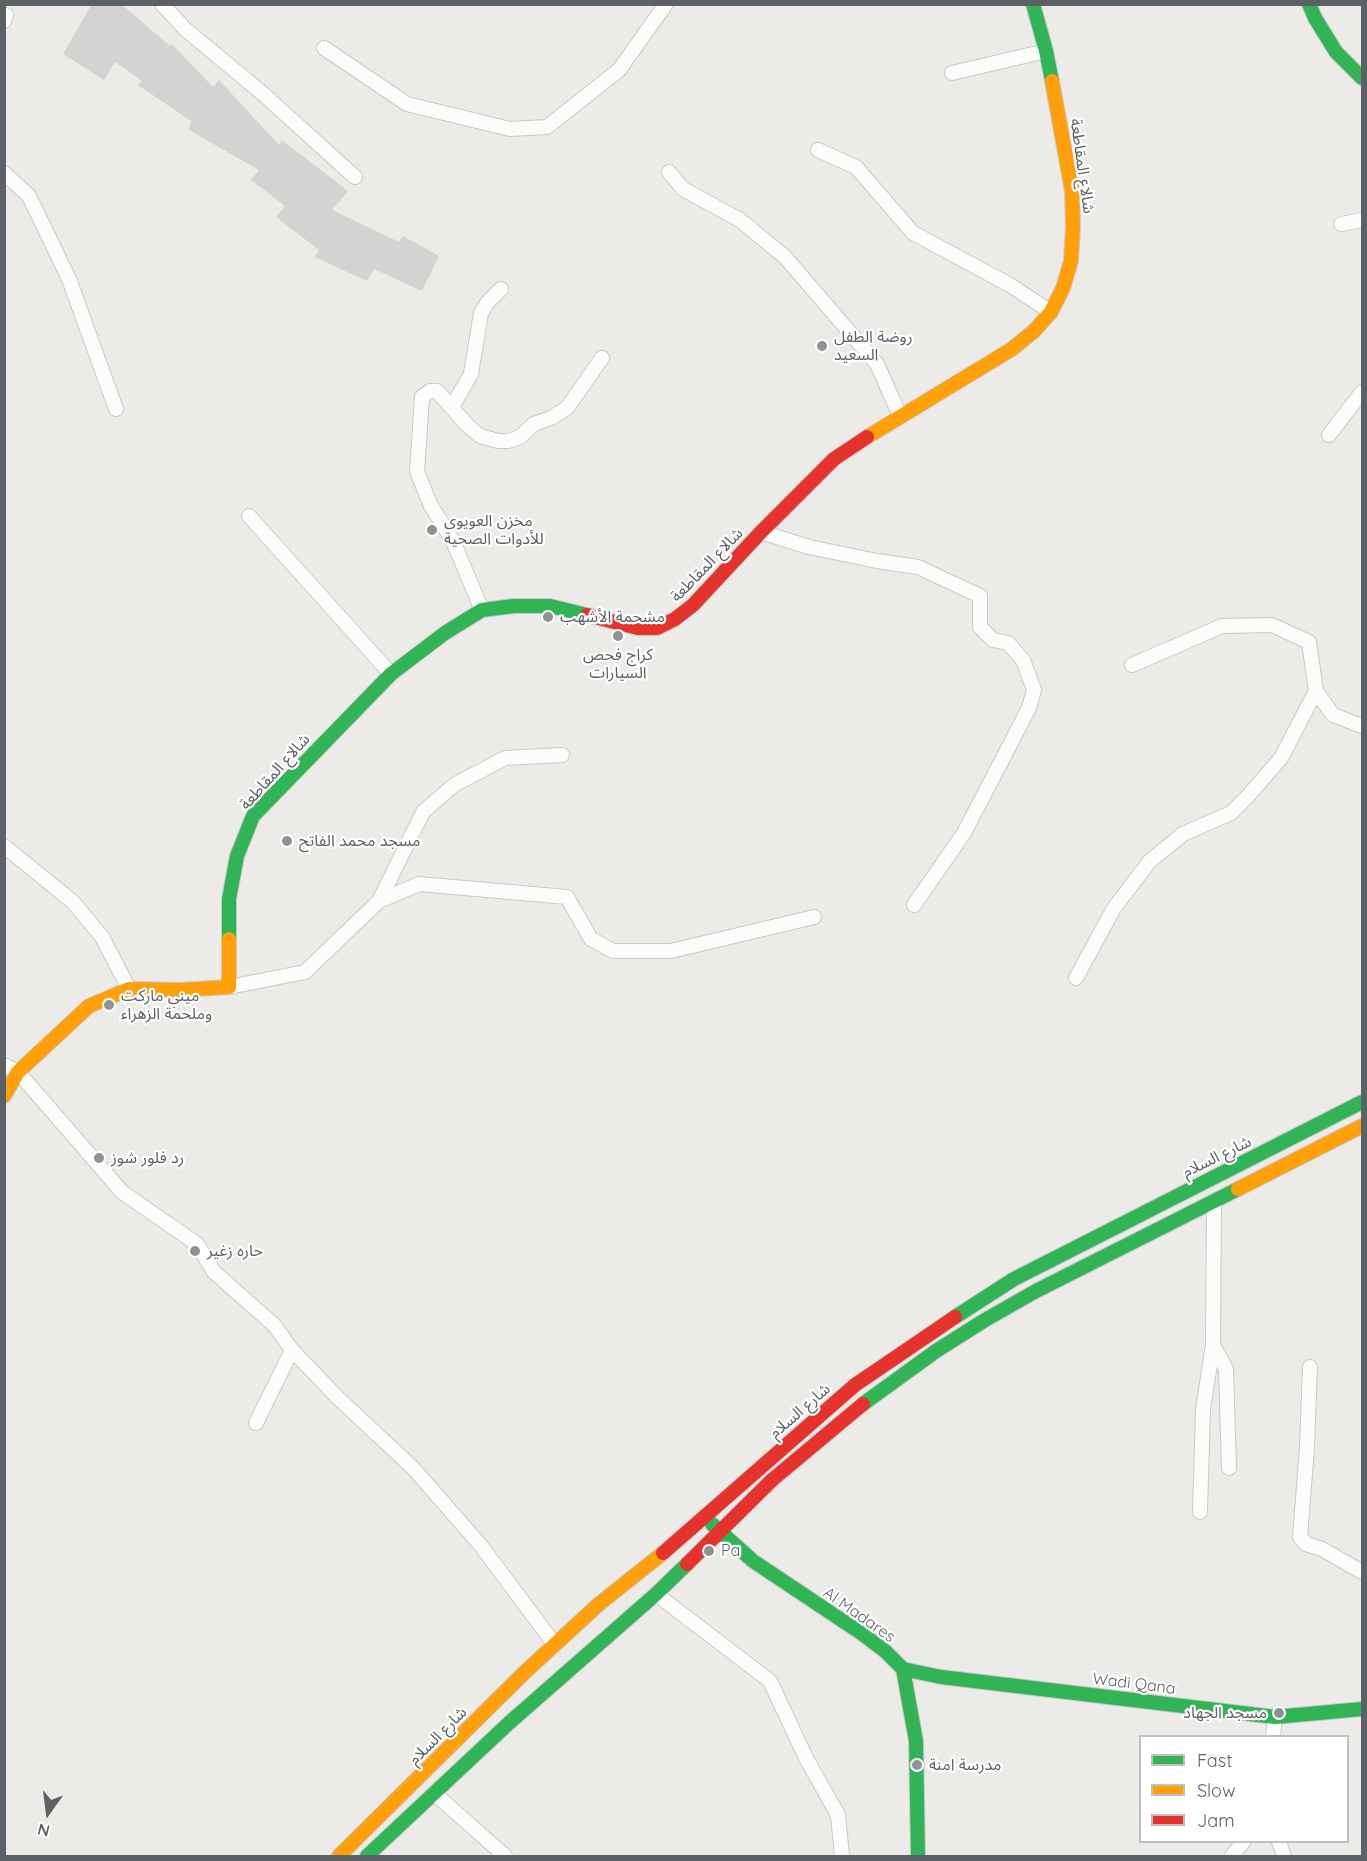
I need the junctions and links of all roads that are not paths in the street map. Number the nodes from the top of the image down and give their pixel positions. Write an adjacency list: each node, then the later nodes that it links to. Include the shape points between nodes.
1 (162, 4): 12 (street, via 185,29)
2 (666, 4): 5 (street, via 619,70 547,127 510,129 407,104)
3 (1033, 4): 6 (street, شالاع المقاطعة)
4 (1309, 4): 8 (street, via 1336,52)
5 (324, 48)
6 (1046, 51): 7 (street); 16 (street, شالاع المقاطعة, via 1072,191 1073,226 1071,261)
7 (952, 73)
8 (1362, 78)
9 (818, 150): 16 (street, via 856,167 913,233 1010,285)
10 (669, 172): 21 (street, via 683,189 741,220 785,257 877,364)
11 (4, 173): 20 (street, via 29,196 69,279)
12 (355, 177)
13 (1362, 220): 14 (street)
14 (1341, 224)
15 (501, 289): 19 (street, via 481,313 471,374)
16 (1051, 312): 21 (street, شالاع المقاطعة, via 1012,349)
17 (602, 357): 19 (street, via 567,408 537,422 517,439 498,441 480,436)
18 (1362, 392): 22 (street)
19 (452, 407): 25 (street, via 436,390 423,395 417,471)
20 (116, 409)
21 (900, 416): 24 (street, شالاع المقاطعة, via 834,459)
22 (1329, 435)
23 (249, 516): 27 (street)
24 (761, 532): 25 (street, شالاع المقاطعة, via 693,605 657,628 638,628 550,606); 33 (street, via 809,548 918,567 980,596 980,627 993,640 1008,644 1023,660 1034,690 1029,708 964,833)
25 (482, 610): 27 (street, شالاع المقاطعة)
26 (1132, 665): 28 (street, via 1222,626 1272,625 1309,642)
27 (391, 674): 36 (street, شالاع المقاطعة, via 253,816 237,856 229,899)
28 (1316, 691): 29 (street, via 1333,715); 35 (street, via 1281,758 1248,796 1231,813 1183,834 1150,861 1114,908)
29 (1362, 726)
30 (562, 755): 32 (street, via 505,758 454,785 423,812)
31 (4, 846): 37 (street, via 73,902 102,937)
32 (379, 901): 34 (street, via 419,884 567,897 591,939 613,951 671,951); 36 (street, via 305,972)
33 (914, 905)
34 (814, 917)
35 (1076, 978)
36 (229, 987): 37 (street)
37 (129, 989): 39 (street, via 88,1006)
38 (4, 1065): 39 (street)
39 (18, 1072): 40 (street); 45 (street, via 122,1192 197,1244 214,1272 274,1324)
40 (4, 1096)
41 (1362, 1102): 50 (street, شارع السلام, via 1014,1279 855,1385)
42 (1362, 1126): 43 (street, شارع السلام)
43 (1214, 1202): 44 (street); 51 (street, شارع السلام, via 1036,1291 936,1351 867,1400 772,1480)
44 (1213, 1345): 48 (street, via 1226,1369); 49 (street, via 1203,1409)
45 (292, 1350): 47 (street); 54 (street, via 413,1468 482,1547)
46 (1310, 1367): 52 (street, via 1300,1537 1306,1544)
47 (256, 1423)
48 (1229, 1468)
49 (1200, 1512)
50 (705, 1516): 51 (street, Al Madares); 54 (street, شارع السلام)
51 (719, 1532): 53 (street, شارع السلام); 55 (street, Al Madares, via 753,1562 869,1639)
52 (1362, 1572)
53 (656, 1594): 59 (street, شارع السلام); 64 (street, via 770,1682 838,1815)
54 (555, 1645): 61 (street, شارع السلام)
55 (903, 1669): 57 (street, Wadi Qana); 65 (street, via 916,1741)
56 (1362, 1709): 57 (street, Wadi Qana)
57 (1275, 1717): 58 (street)
58 (1273, 1735)
59 (434, 1793): 62 (street, شارع السلام); 63 (street)
60 (1242, 1843): 66 (street)
61 (339, 1857)
62 (367, 1857)
63 (505, 1857)
64 (842, 1857)
65 (918, 1857)
66 (1232, 1857)

